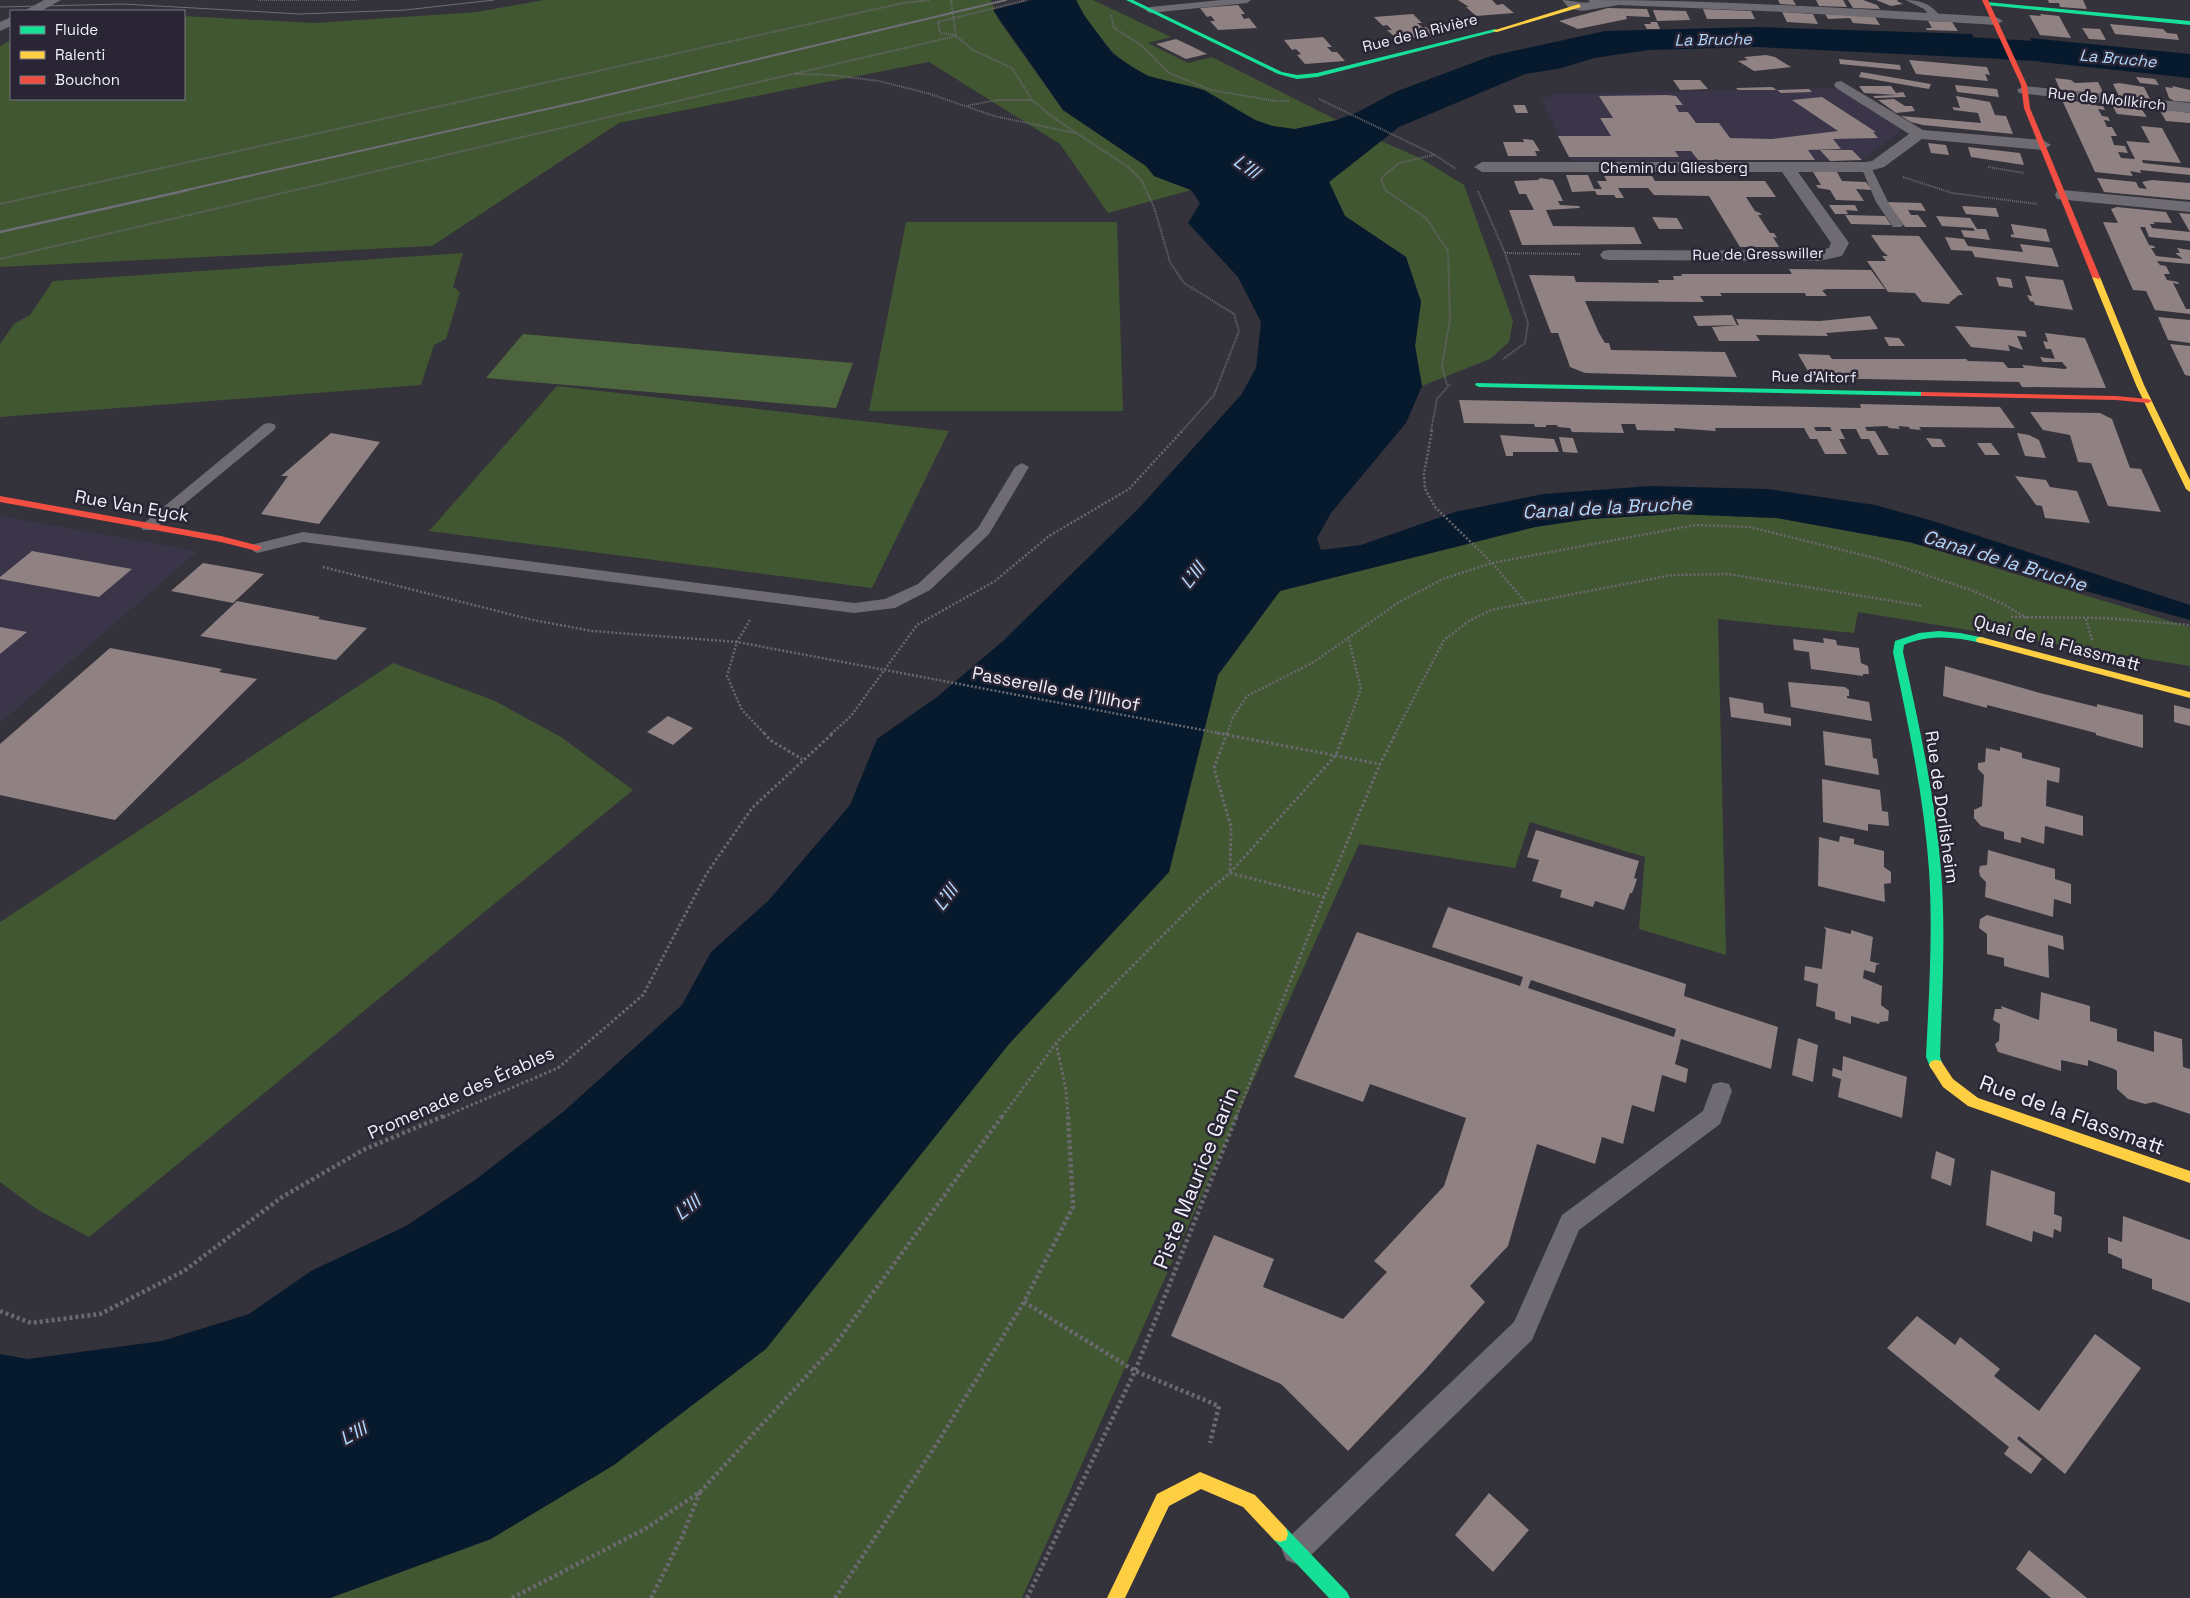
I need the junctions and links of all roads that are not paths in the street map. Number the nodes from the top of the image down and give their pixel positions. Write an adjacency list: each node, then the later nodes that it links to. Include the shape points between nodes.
1 (54, 0): 8 (street)
2 (1247, 0): 9 (lane)
3 (1909, 0): 10 (lane, via 1927,7)
4 (1131, 1): 9 (street)
5 (1596, 1): 7 (street, via 1592,6); 10 (street)
6 (1986, 2): 11 (street); 12 (street)
7 (1574, 3): 9 (street, Rue de la Rivière, via 1476,36 1317,75 1297,77 1280,73)
8 (33, 10)
9 (1150, 10)
10 (1935, 16): 12 (street)
11 (2190, 23)
12 (1999, 27): 14 (street)
13 (1841, 85): 16 (street)
14 (2024, 90): 15 (street, Rue de Mollkirch); 17 (street)
15 (2190, 108)
16 (1919, 134): 17 (street); 18 (street)
17 (2043, 145): 21 (street)
18 (1878, 162): 20 (street, Chemin du Gliesberg); 23 (lane, via 1882,202)
19 (1482, 167): 20 (street, Chemin du Gliesberg)
20 (1788, 169): 24 (street, Rue de Gresswiller, via 1840,242 1836,252 1819,256)
21 (2063, 195): 22 (street); 26 (street)
22 (2190, 207)
23 (1897, 225)
24 (1609, 255)
25 (1479, 386): 26 (street, Rue d'Altorf)
26 (2148, 401): 28 (street)
27 (269, 427): 32 (lane)
28 (2184, 464): 30 (street)
29 (1022, 467): 33 (lane, via 984,531 924,587 888,604 854,608 303,537)
30 (2190, 489)
31 (0, 499): 32 (street, Rue Van Eyck)
32 (148, 527): 33 (street, Rue Van Eyck)
33 (257, 548)
34 (1915, 635): 35 (street, Quai de la Flassmatt, via 1929,632 1978,639); 36 (street, Rue de Dorlisheim, via 1899,643 1898,652 1923,776 1936,870 1933,1057)
35 (2190, 695)
36 (1946, 1082): 38 (street, Rue de la Flassmatt, via 1972,1102)
37 (1721, 1091): 39 (lane, via 1712,1117 1570,1223 1522,1330)
38 (2190, 1177)
39 (1296, 1550): 40 (street, via 1249,1501 1200,1480 1163,1500); 41 (street)
40 (1116, 1598)
41 (1340, 1598)

